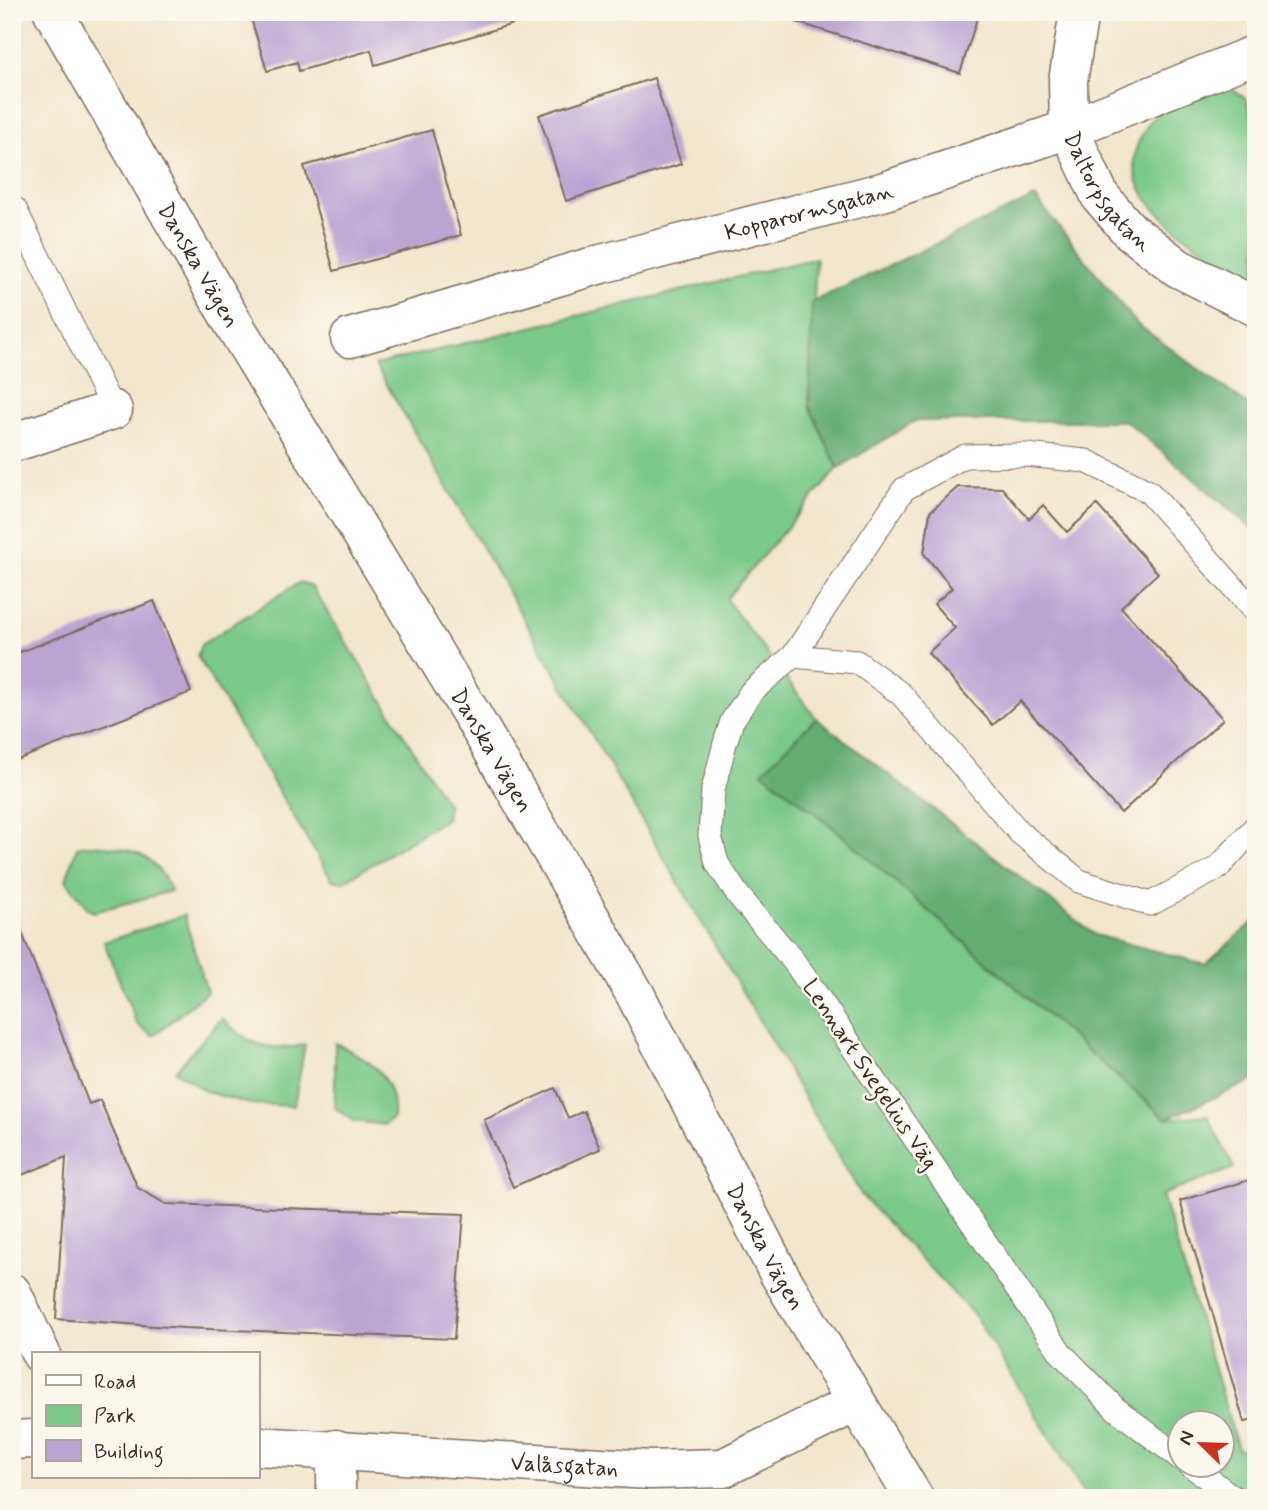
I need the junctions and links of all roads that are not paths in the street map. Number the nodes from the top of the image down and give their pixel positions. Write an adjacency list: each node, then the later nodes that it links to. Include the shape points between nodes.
1 (53, 12): 15 (street, Danska Vägen, via 235,327 472,715 635,994 779,1274)
2 (1079, 12): 4 (street, Daltorpsgatan, via 1068,81)
3 (1252, 67): 4 (street, Kopparormsgatan)
4 (1069, 129): 6 (street, Daltorpsgatan, via 1100,195 1129,230 1178,268); 7 (street, Kopparormsgatan, via 882,192 601,264)
5 (15, 209): 8 (lane)
6 (1256, 307)
7 (350, 338)
8 (113, 410): 9 (street)
9 (12, 443)
10 (1256, 613): 11 (lane, Lennart Svegelius Väg, via 1149,492 1086,461 1026,455 965,456 904,489)
11 (793, 656): 12 (lane, via 857,663 901,694 1019,832 1079,881 1150,904 1218,868); 19 (lane, Lennart Svegelius Väg, via 751,692 732,721 713,790 710,836 718,863 795,964 1061,1353 1116,1409)
12 (1256, 826)
13 (12, 1293): 14 (street)
14 (40, 1352)
15 (855, 1404): 20 (street, Valåsgatan, via 723,1468 650,1470); 23 (street, Danska Vägen)
16 (32, 1439): 17 (street)
17 (12, 1440)
18 (259, 1446): 20 (street, Valåsgatan)
19 (1166, 1447)
20 (337, 1450): 22 (street)
21 (1207, 1478): 24 (lane)
22 (336, 1498)
23 (914, 1498)
24 (1234, 1498)

